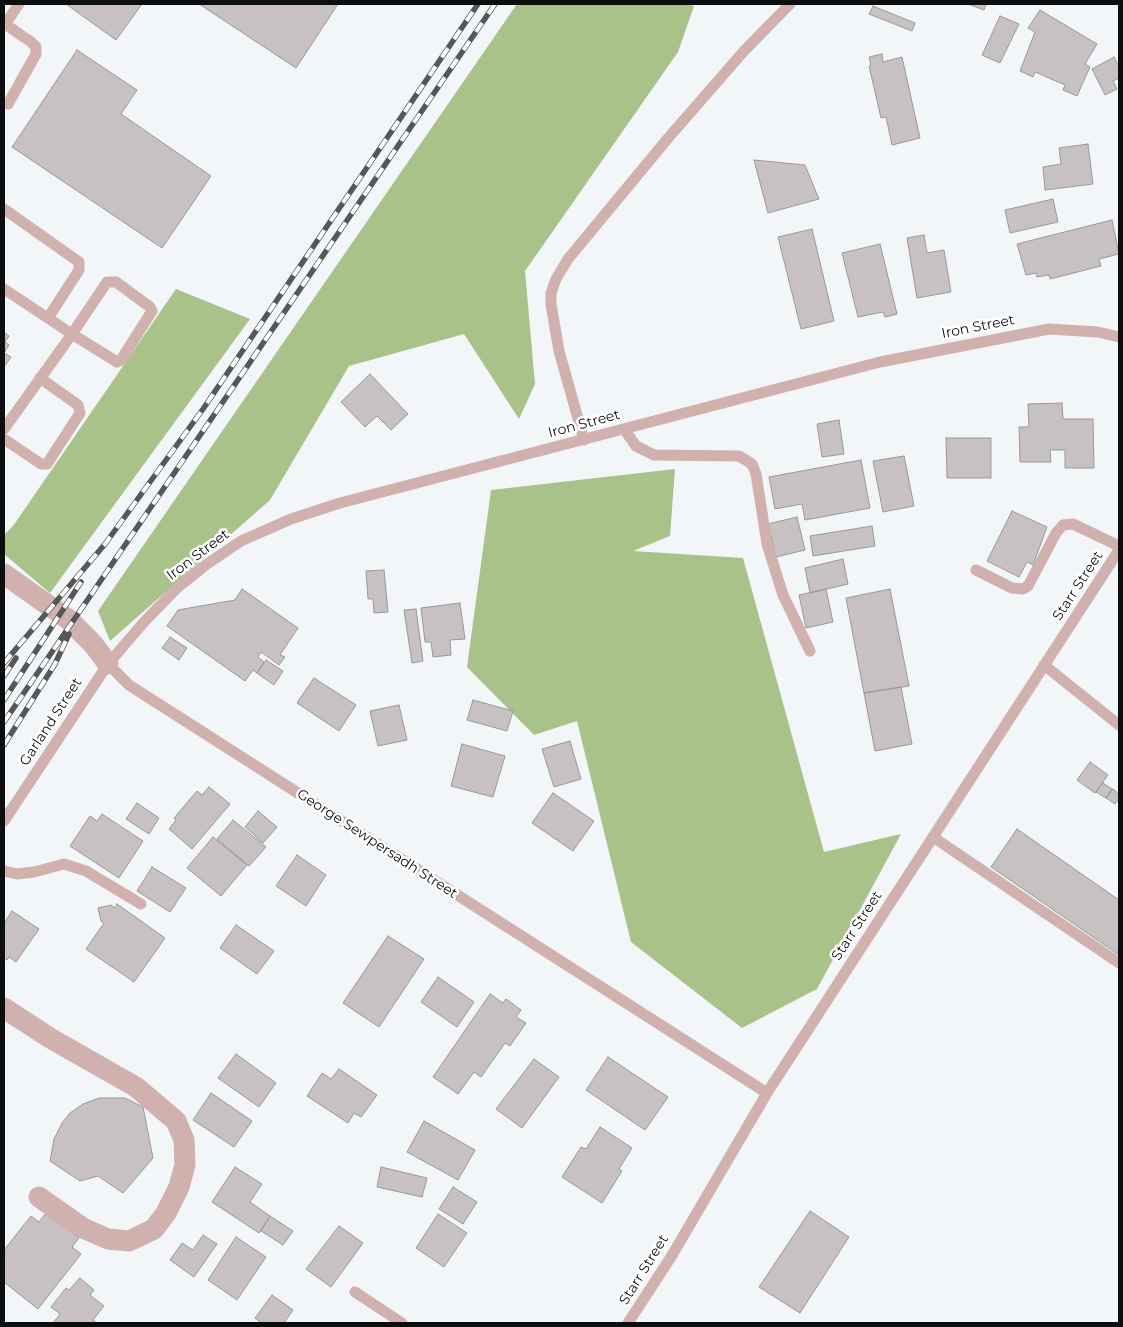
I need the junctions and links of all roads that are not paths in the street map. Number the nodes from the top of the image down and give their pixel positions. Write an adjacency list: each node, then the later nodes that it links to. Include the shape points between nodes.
1 (19, 4): 3 (lane)
2 (790, 4): 14 (lane, via 669,137 568,260 556,280 551,304)
3 (4, 25): 4 (lane, via 36,47 36,54)
4 (8, 104)
5 (4, 209): 7 (lane, via 79,262 79,270)
6 (4, 289): 7 (lane)
7 (48, 318): 8 (lane)
8 (72, 334): 8 (lane, via 110,281 152,308 152,314 119,362); 10 (lane)
9 (1119, 337): 12 (lane, Iron Street, via 1098,332 1049,329 880,362)
10 (40, 378): 11 (lane); 13 (lane, via 78,405 80,413 47,464 41,464)
11 (4, 429)
12 (624, 429): 14 (lane, Iron Street); 19 (lane, via 636,446 654,455 739,456 752,464 767,544 783,595)
13 (4, 439)
14 (584, 440): 20 (lane, Iron Street, via 340,503 291,519 241,542 178,588)
15 (1119, 546): 17 (lane, via 1073,524 1063,525 1056,532 1028,586 1023,589 1012,588)
16 (1119, 550): 21 (lane, Starr Street)
17 (976, 570)
18 (4, 574): 20 (street, George Sewpersadh Street, via 68,620)
19 (810, 651)
20 (108, 664): 23 (lane, Garland Street); 29 (lane, George Sewpersadh Street, via 138,691)
21 (1044, 665): 22 (lane); 24 (lane, Starr Street)
22 (1119, 725)
23 (4, 822)
24 (933, 837): 27 (lane); 29 (lane, Starr Street)
25 (4, 871): 26 (lane, via 17,874 64,864 86,871)
26 (141, 904)
27 (1119, 963)
28 (4, 1008): 30 (street, via 136,1087 176,1121 184,1140 185,1165 179,1188 166,1213 154,1230 129,1241 108,1239 83,1228)
29 (767, 1093): 33 (lane, Starr Street, via 671,1257)
30 (39, 1197)
31 (355, 1292): 32 (lane)
32 (402, 1323)
33 (628, 1323)

